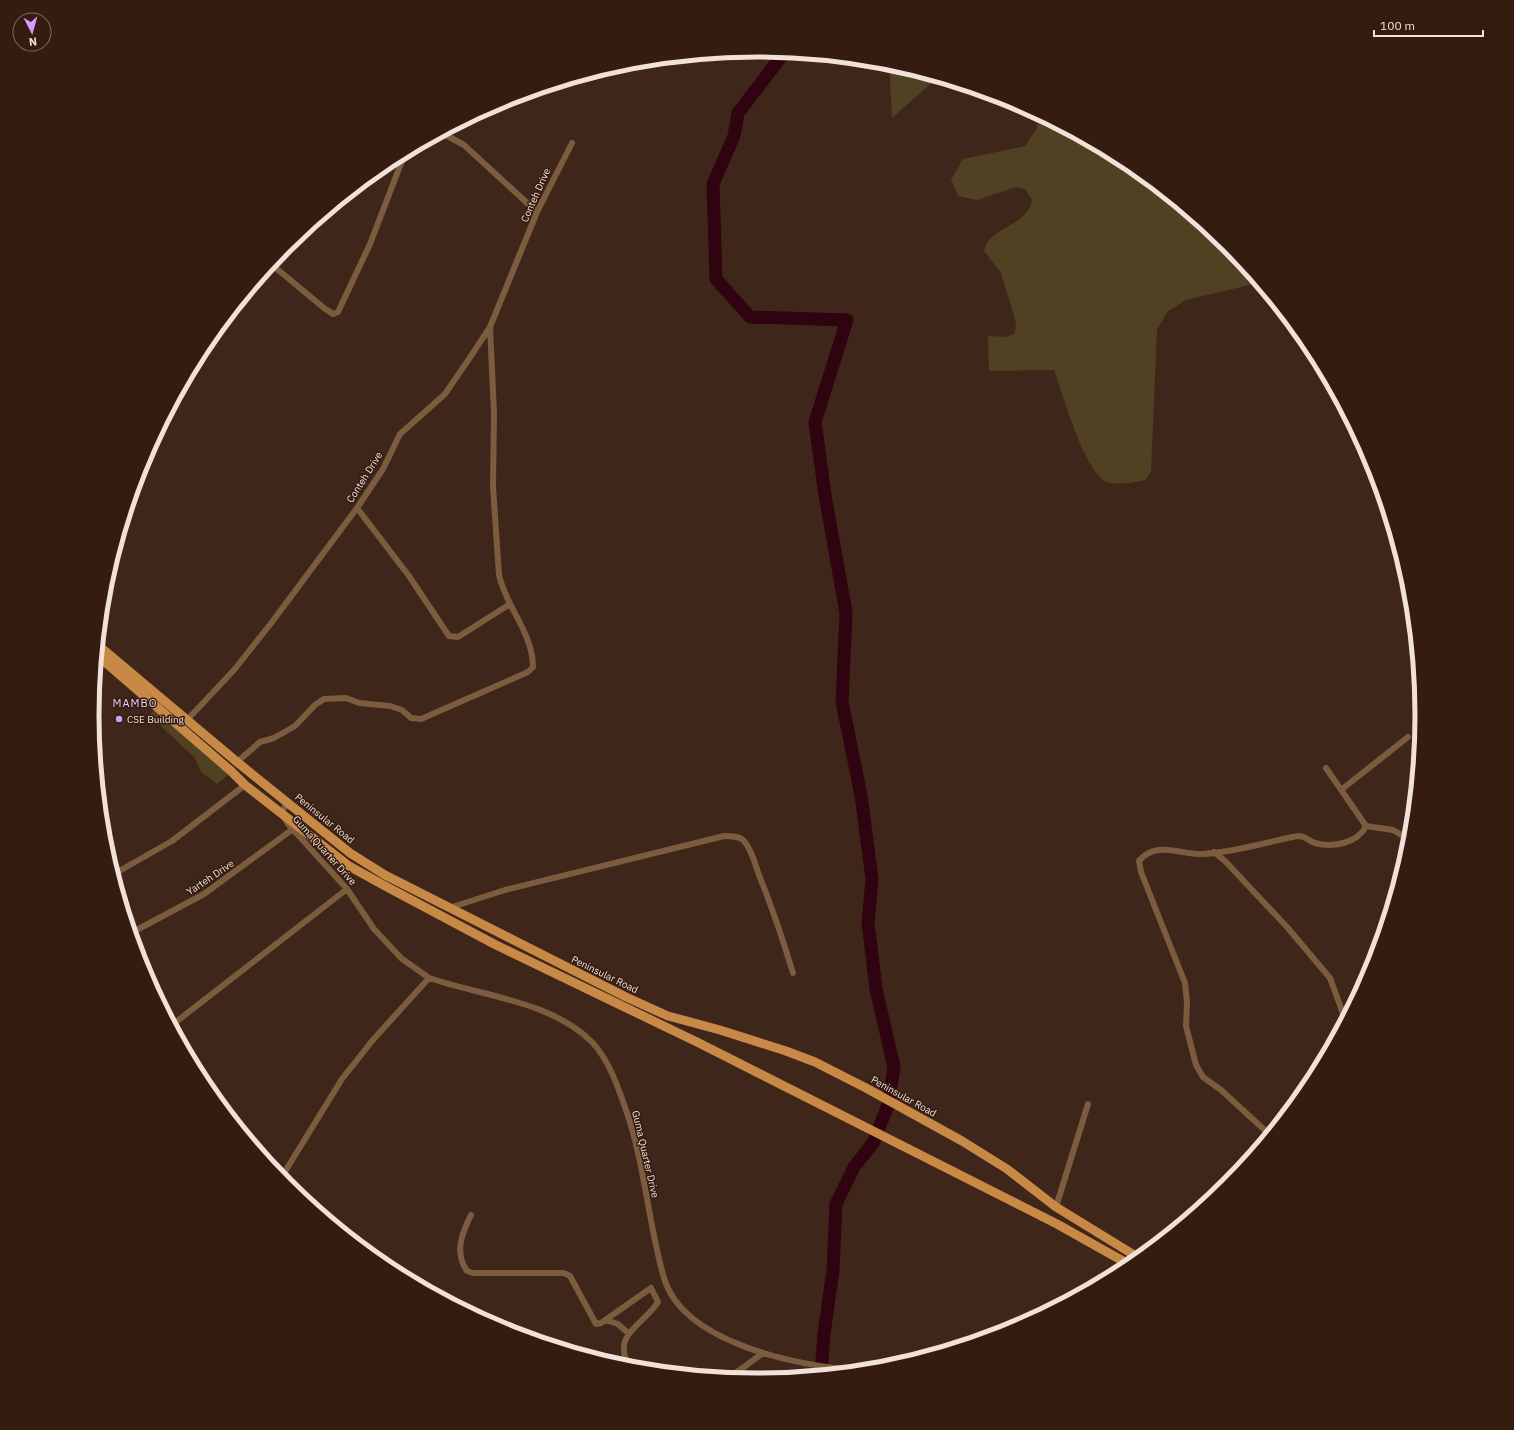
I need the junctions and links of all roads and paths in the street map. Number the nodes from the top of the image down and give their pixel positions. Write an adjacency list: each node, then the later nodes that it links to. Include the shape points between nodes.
1 (446, 135): 4 (street, via 464,145)
2 (572, 144): 4 (street, Conteh Drive)
3 (402, 161): 5 (street, via 370,244 338,312 333,314 324,308)
4 (537, 212): 6 (street, Conteh Drive)
5 (275, 267)
6 (490, 327): 7 (street, Conteh Drive, via 445,394 400,434 383,469); 8 (street, via 496,555 502,590)
7 (356, 508): 8 (street, via 409,576 449,636 458,636); 11 (street, Conteh Drive, via 234,670)
8 (510, 604): 13 (street, via 522,626 533,662 533,667 528,672 421,719 411,718 402,710 390,706 359,703 346,698 324,699 295,726 274,738 260,742)
9 (103, 649): 11 (main road, Peninsular Road)
10 (102, 659): 15 (main road, Peninsular Road)
11 (187, 720): 13 (main road, Peninsular Road)
12 (1408, 736): 16 (street)
13 (237, 762): 17 (main road, Peninsular Road)
14 (1326, 768): 16 (street)
15 (245, 785): 18 (main road, Peninsular Road); 23 (street, via 172,841)
16 (1341, 790): 19 (street)
17 (288, 803): 18 (street, Guma Quarter Drive); 25 (main road, Peninsular Road, via 350,853 385,875)
18 (282, 812): 20 (street, Guma Quarter Drive, via 283,818); 37 (main road, Peninsular Road, via 349,866 387,887 575,984 699,1043 1057,1224)
19 (1366, 826): 21 (street, via 1384,827); 22 (street, via 1355,839 1341,843 1315,843 1300,836)
20 (293, 829): 24 (street, Guma Quarter Drive); 26 (street, Yarteh Drive, via 204,894)
21 (1403, 836)
22 (1214, 852): 29 (street, via 1287,927 1330,978); 32 (street, via 1201,854 1163,850 1145,854 1139,861 1140,872 1185,983 1186,1026 1196,1065 1203,1077)
23 (118, 872)
24 (347, 889): 28 (street, Guma Quarter Drive, via 374,929 401,958); 30 (street)
25 (449, 908): 27 (street, via 505,890 724,836 735,837 744,841 752,856 773,909); 34 (main road, Peninsular Road, via 668,1016 720,1030 815,1062 962,1141 1006,1169)
26 (136, 931)
27 (793, 973)
28 (429, 978): 33 (street, via 372,1041 342,1079); 40 (street, Guma Quarter Drive, via 536,1007 575,1028 592,1042 607,1062 631,1125 664,1279 669,1290 682,1309 699,1322 717,1334)
29 (1343, 1014)
30 (176, 1022)
31 (1088, 1104): 34 (street)
32 (1266, 1132)
33 (285, 1172)
34 (1056, 1207): 36 (main road, Peninsular Road)
35 (471, 1214): 38 (street, via 462,1234 460,1248 460,1257 467,1271 564,1273 570,1276 593,1321 596,1324)
36 (1133, 1255)
37 (1124, 1261)
38 (606, 1320): 39 (street, via 618,1324); 39 (street, via 651,1288 658,1302)
39 (628, 1333): 41 (street, via 625,1340)
40 (763, 1353): 42 (street, Guma Quarter Drive, via 782,1360); 43 (street)
41 (627, 1360)
42 (834, 1368)
43 (736, 1373)

